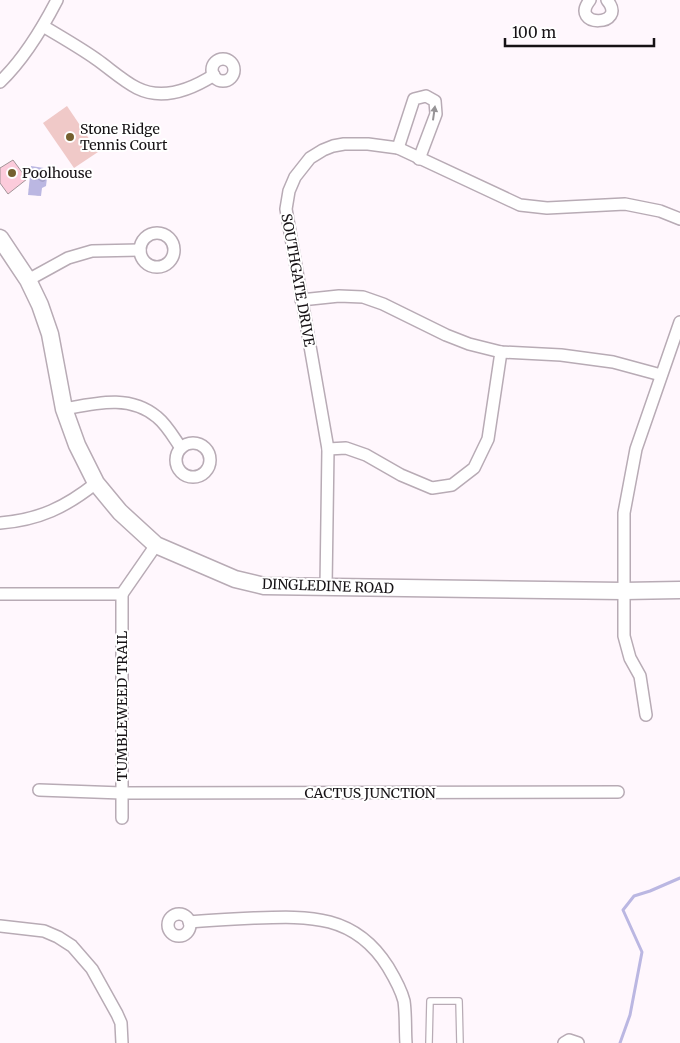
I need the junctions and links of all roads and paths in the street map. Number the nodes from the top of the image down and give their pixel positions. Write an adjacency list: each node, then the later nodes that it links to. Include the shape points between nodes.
1 (57, 0): 4 (street)
2 (590, 0): 3 (street, via 586,14 599,22 607,19 611,12)
3 (607, 0)
4 (43, 26): 5 (street, via 145,91 157,94 178,91 196,86); 6 (street)
5 (214, 75)
6 (0, 82)
7 (398, 148): 8 (street, SOUTHGATE DRIVE); 8 (street, one-way to 7, via 436,114 435,101 426,96 414,99); 13 (street, SOUTHGATE DRIVE, via 368,144 333,146 310,158 295,177 286,209)
8 (419, 159): 9 (street, SOUTHGATE DRIVE, via 520,205 547,208 625,204)
9 (680, 219)
10 (0, 238): 12 (street, DINGLEDINE ROAD)
11 (140, 250): 12 (street, via 92,252 68,258)
12 (28, 280): 17 (street, DINGLEDINE ROAD, via 46,319)
13 (301, 300): 15 (street, via 363,297 446,335); 19 (street, SOUTHGATE DRIVE)
14 (679, 326): 16 (street)
15 (501, 352): 16 (street, via 613,362); 19 (street, via 488,439 474,468 452,486 432,488 366,455 346,448)
16 (661, 375): 25 (street, via 636,448 625,505)
17 (64, 409): 18 (street, via 103,401 125,402 159,418); 20 (street, DINGLEDINE ROAD)
18 (181, 448)
19 (328, 449): 23 (street, SOUTHGATE DRIVE)
20 (96, 483): 21 (street, via 76,498 38,517); 22 (street, DINGLEDINE ROAD, via 120,512)
21 (0, 523)
22 (156, 545): 23 (street, DINGLEDINE ROAD, via 235,579 264,586); 27 (street)
23 (326, 587): 25 (street, DINGLEDINE ROAD)
24 (680, 590): 25 (street, DINGLEDINE ROAD)
25 (623, 591): 28 (street, via 624,636 630,658 640,676)
26 (0, 594): 27 (street)
27 (122, 594): 31 (street, TUMBLEWEED TRAIL)
28 (646, 715)
29 (39, 790): 31 (street, CACTUS JUNCTION)
30 (618, 792): 31 (street, CACTUS JUNCTION)
31 (122, 793): 32 (street, TUMBLEWEED TRAIL)
32 (122, 818)
33 (189, 922): 36 (street, via 317,918 350,930 380,955 393,975 404,1000)
34 (0, 926): 35 (street, via 44,931 72,946 92,969 117,1014 121,1022)
35 (122, 1043)
36 (406, 1043)
37 (429, 1043): 38 (lane, via 430,1001 459,1000)
38 (460, 1043)
39 (564, 1043): 40 (street, via 569,1040)
40 (578, 1043)

